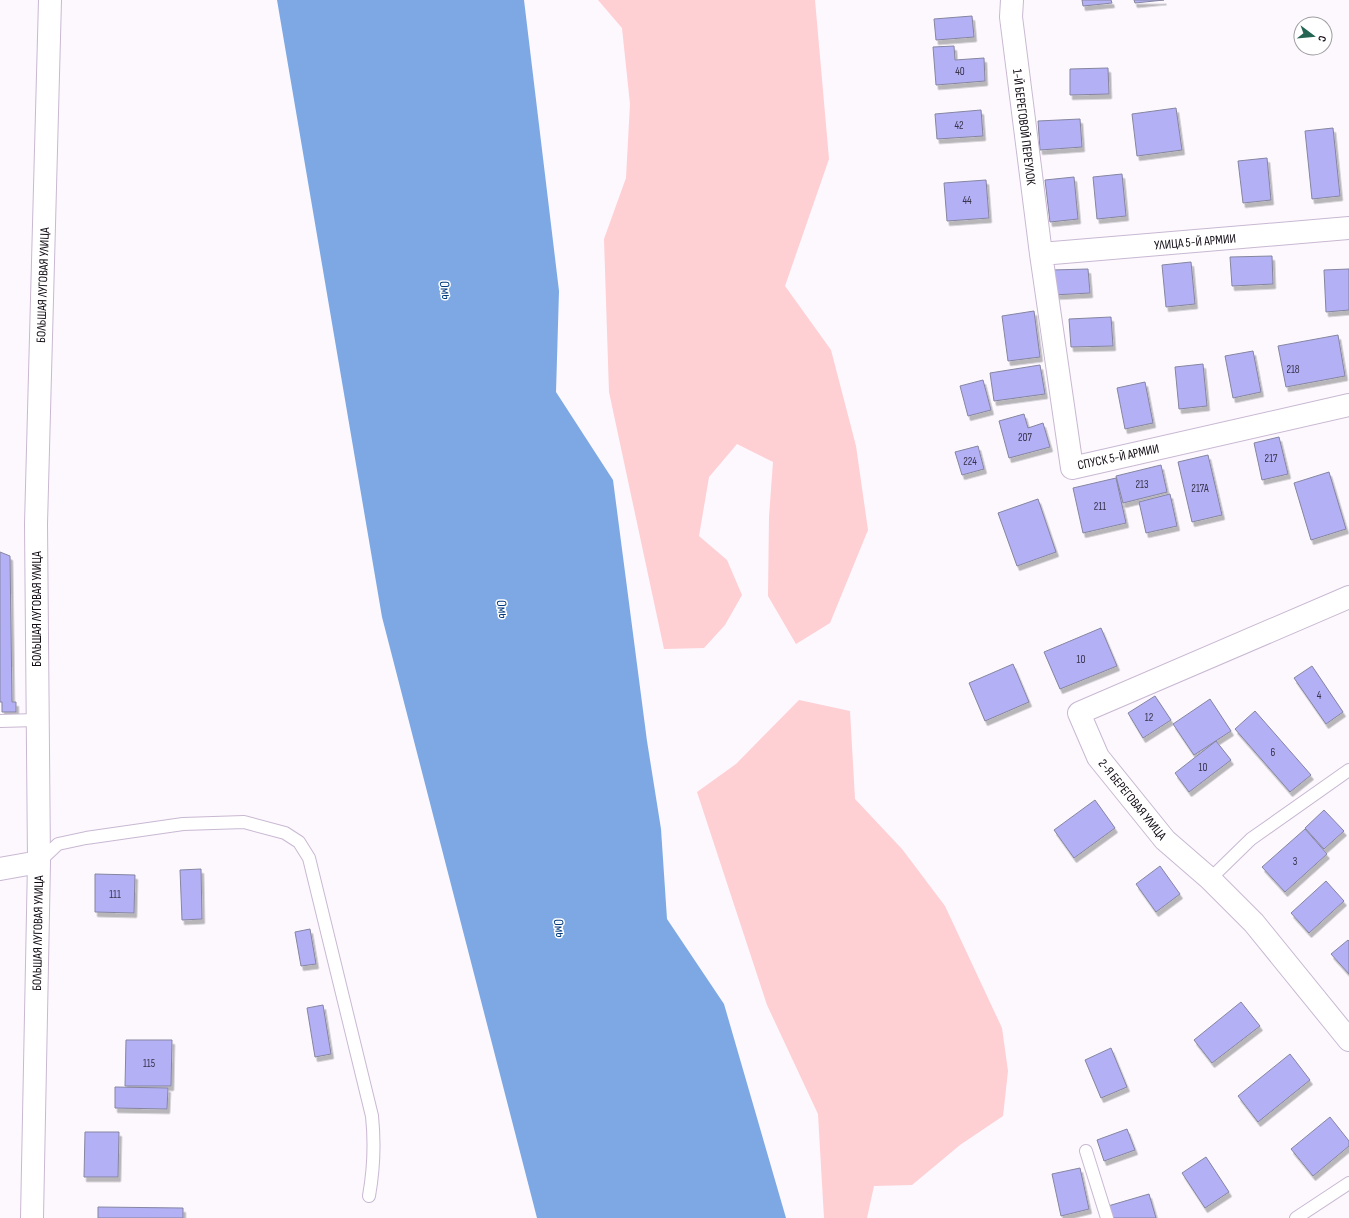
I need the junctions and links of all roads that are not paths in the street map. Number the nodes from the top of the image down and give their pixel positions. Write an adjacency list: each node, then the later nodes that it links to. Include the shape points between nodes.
1 (50, 0): 7 (street, БОЛЬШАЯ ЛУГОВАЯ УЛИЦА, via 36,524)
2 (1012, 0): 4 (street, 1-Й БЕРЕГОВОЙ ПЕРЕУЛОК, via 1011,17)
3 (1349, 228): 4 (street, УЛИЦА 5-Й АРМИИ)
4 (1041, 254): 5 (street, СПУСК 5-Й АРМИИ, via 1072,468)
5 (1349, 405)
6 (1349, 597): 12 (street, 2-Я БЕРЕГОВАЯ УЛИЦА, via 1079,713 1098,757 1165,840)
7 (37, 720): 8 (lane); 10 (street, БОЛЬШАЯ ЛУГОВАЯ УЛИЦА)
8 (0, 721)
9 (1349, 770): 12 (lane, via 1251,839)
10 (39, 862): 11 (street); 16 (lane, via 58,844 183,824 244,822 285,833 299,842 309,858 372,1116 375,1159); 17 (street, БОЛЬШАЯ ЛУГОВАЯ УЛИЦА)
11 (0, 869)
12 (1210, 879): 13 (street, 2-Я БЕРЕГОВАЯ УЛИЦА, via 1254,923)
13 (1349, 1040)
14 (1086, 1151): 18 (lane)
15 (1349, 1183): 19 (lane)
16 (369, 1196)
17 (32, 1218)
18 (1108, 1218)
19 (1296, 1218)

